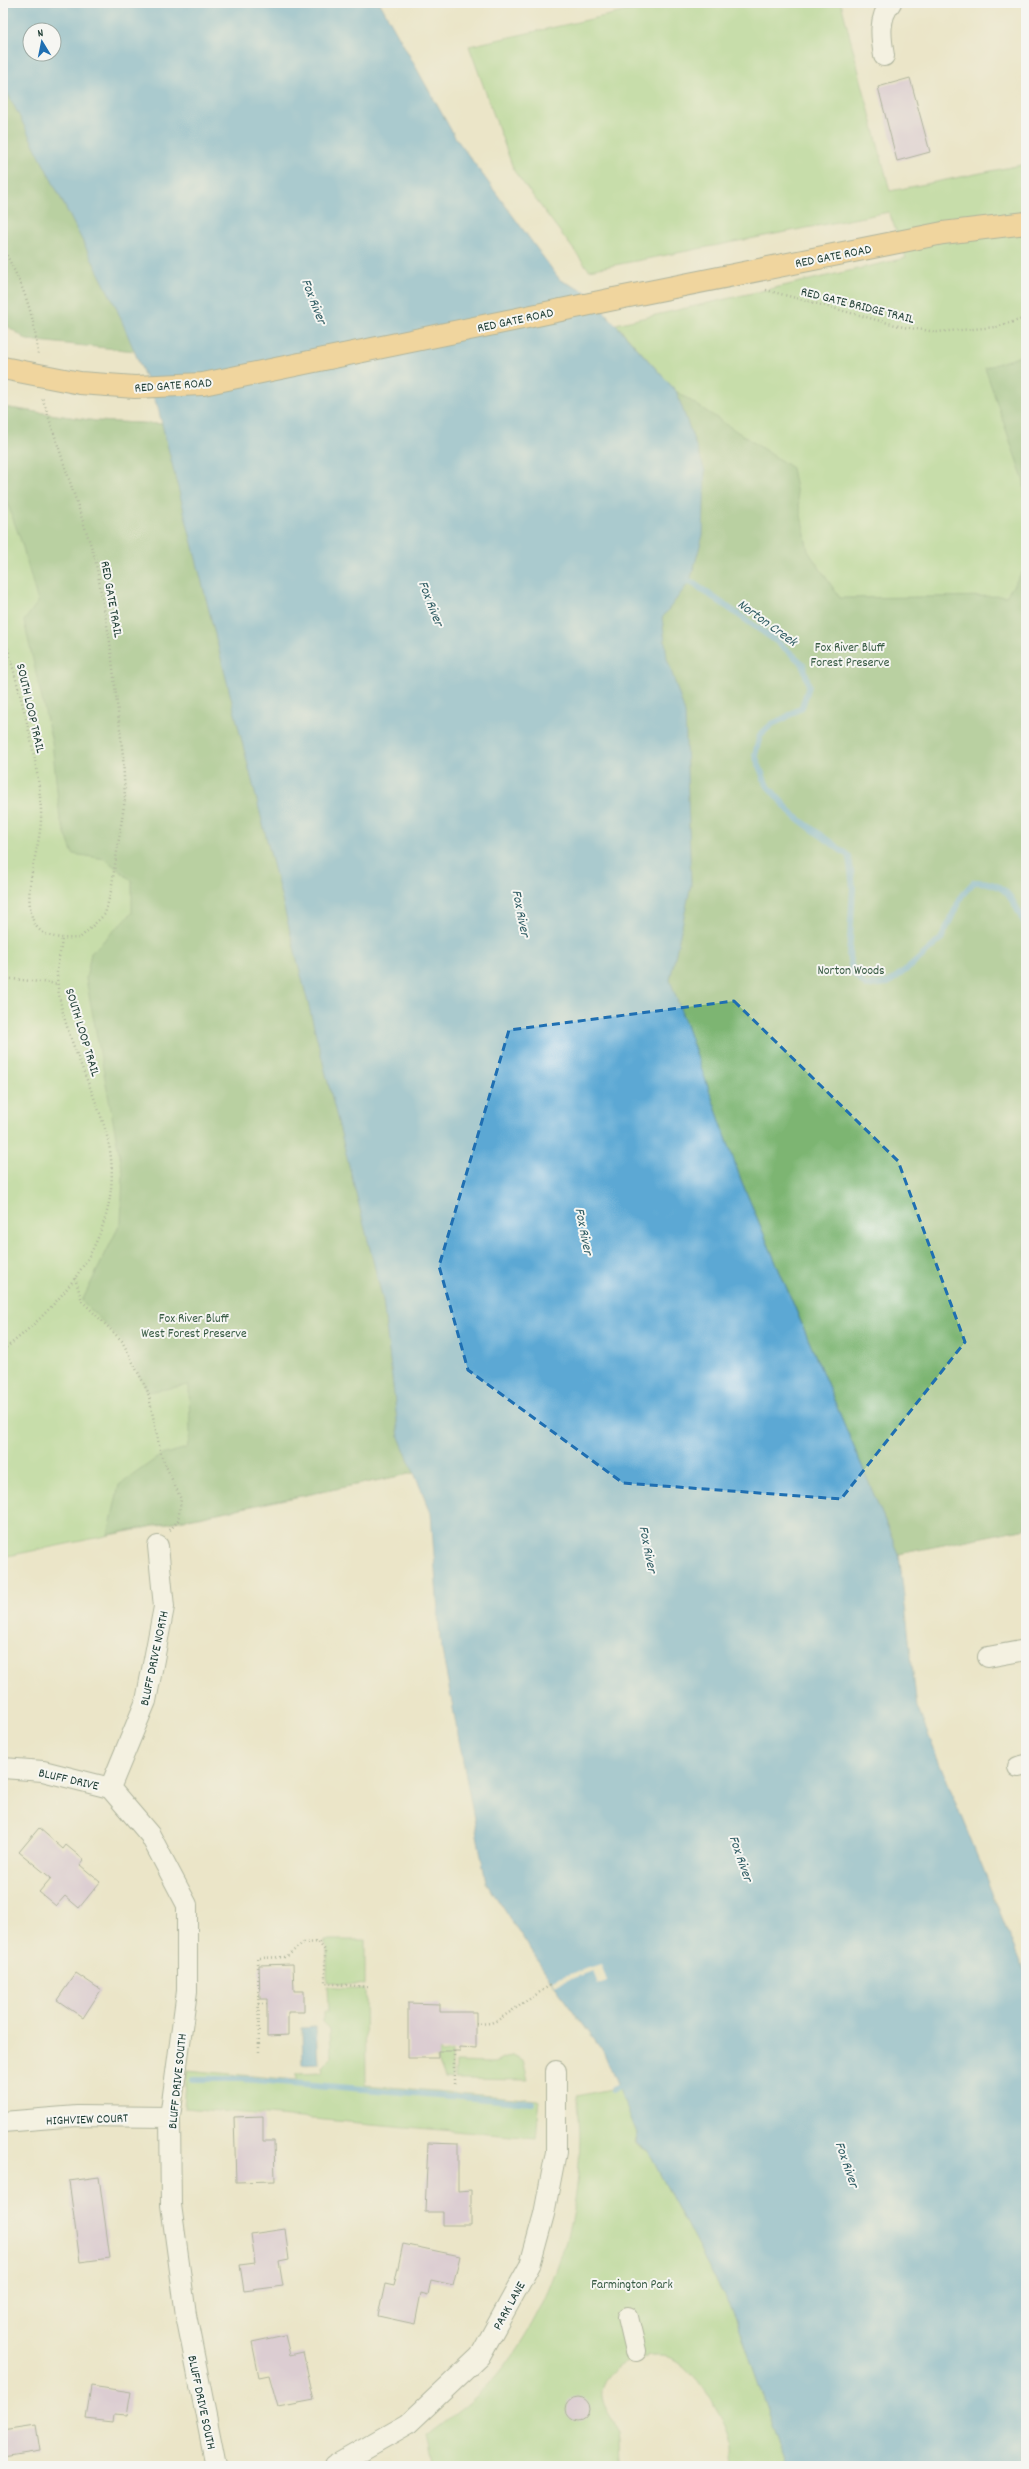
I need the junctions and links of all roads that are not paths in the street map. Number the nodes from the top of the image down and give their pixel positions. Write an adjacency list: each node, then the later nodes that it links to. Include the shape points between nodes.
1 (891, 3): 2 (street, via 884,10 880,36)
2 (884, 56)
3 (1024, 223): 4 (main road, RED GATE ROAD, bridge, via 935,235 203,384 135,387 80,383)
4 (3, 368)
5 (158, 1546): 9 (street, BLUFF DRIVE NORTH, via 164,1607 146,1701)
6 (1026, 1650): 7 (street)
7 (988, 1657)
8 (3, 1768): 9 (street, BLUFF DRIVE, via 43,1771)
9 (110, 1788): 11 (street, BLUFF DRIVE SOUTH, via 150,1835 187,1905 187,1991)
10 (556, 2071): 16 (street, PARK LANE, via 556,2152 544,2214 530,2265 480,2356 408,2424)
11 (170, 2117): 12 (street, HIGHVIEW COURT, via 77,2116); 15 (street, BLUFF DRIVE SOUTH, via 171,2205 186,2315)
12 (3, 2122)
13 (628, 2317): 14 (street)
14 (636, 2351)
15 (216, 2466)
16 (334, 2466)

